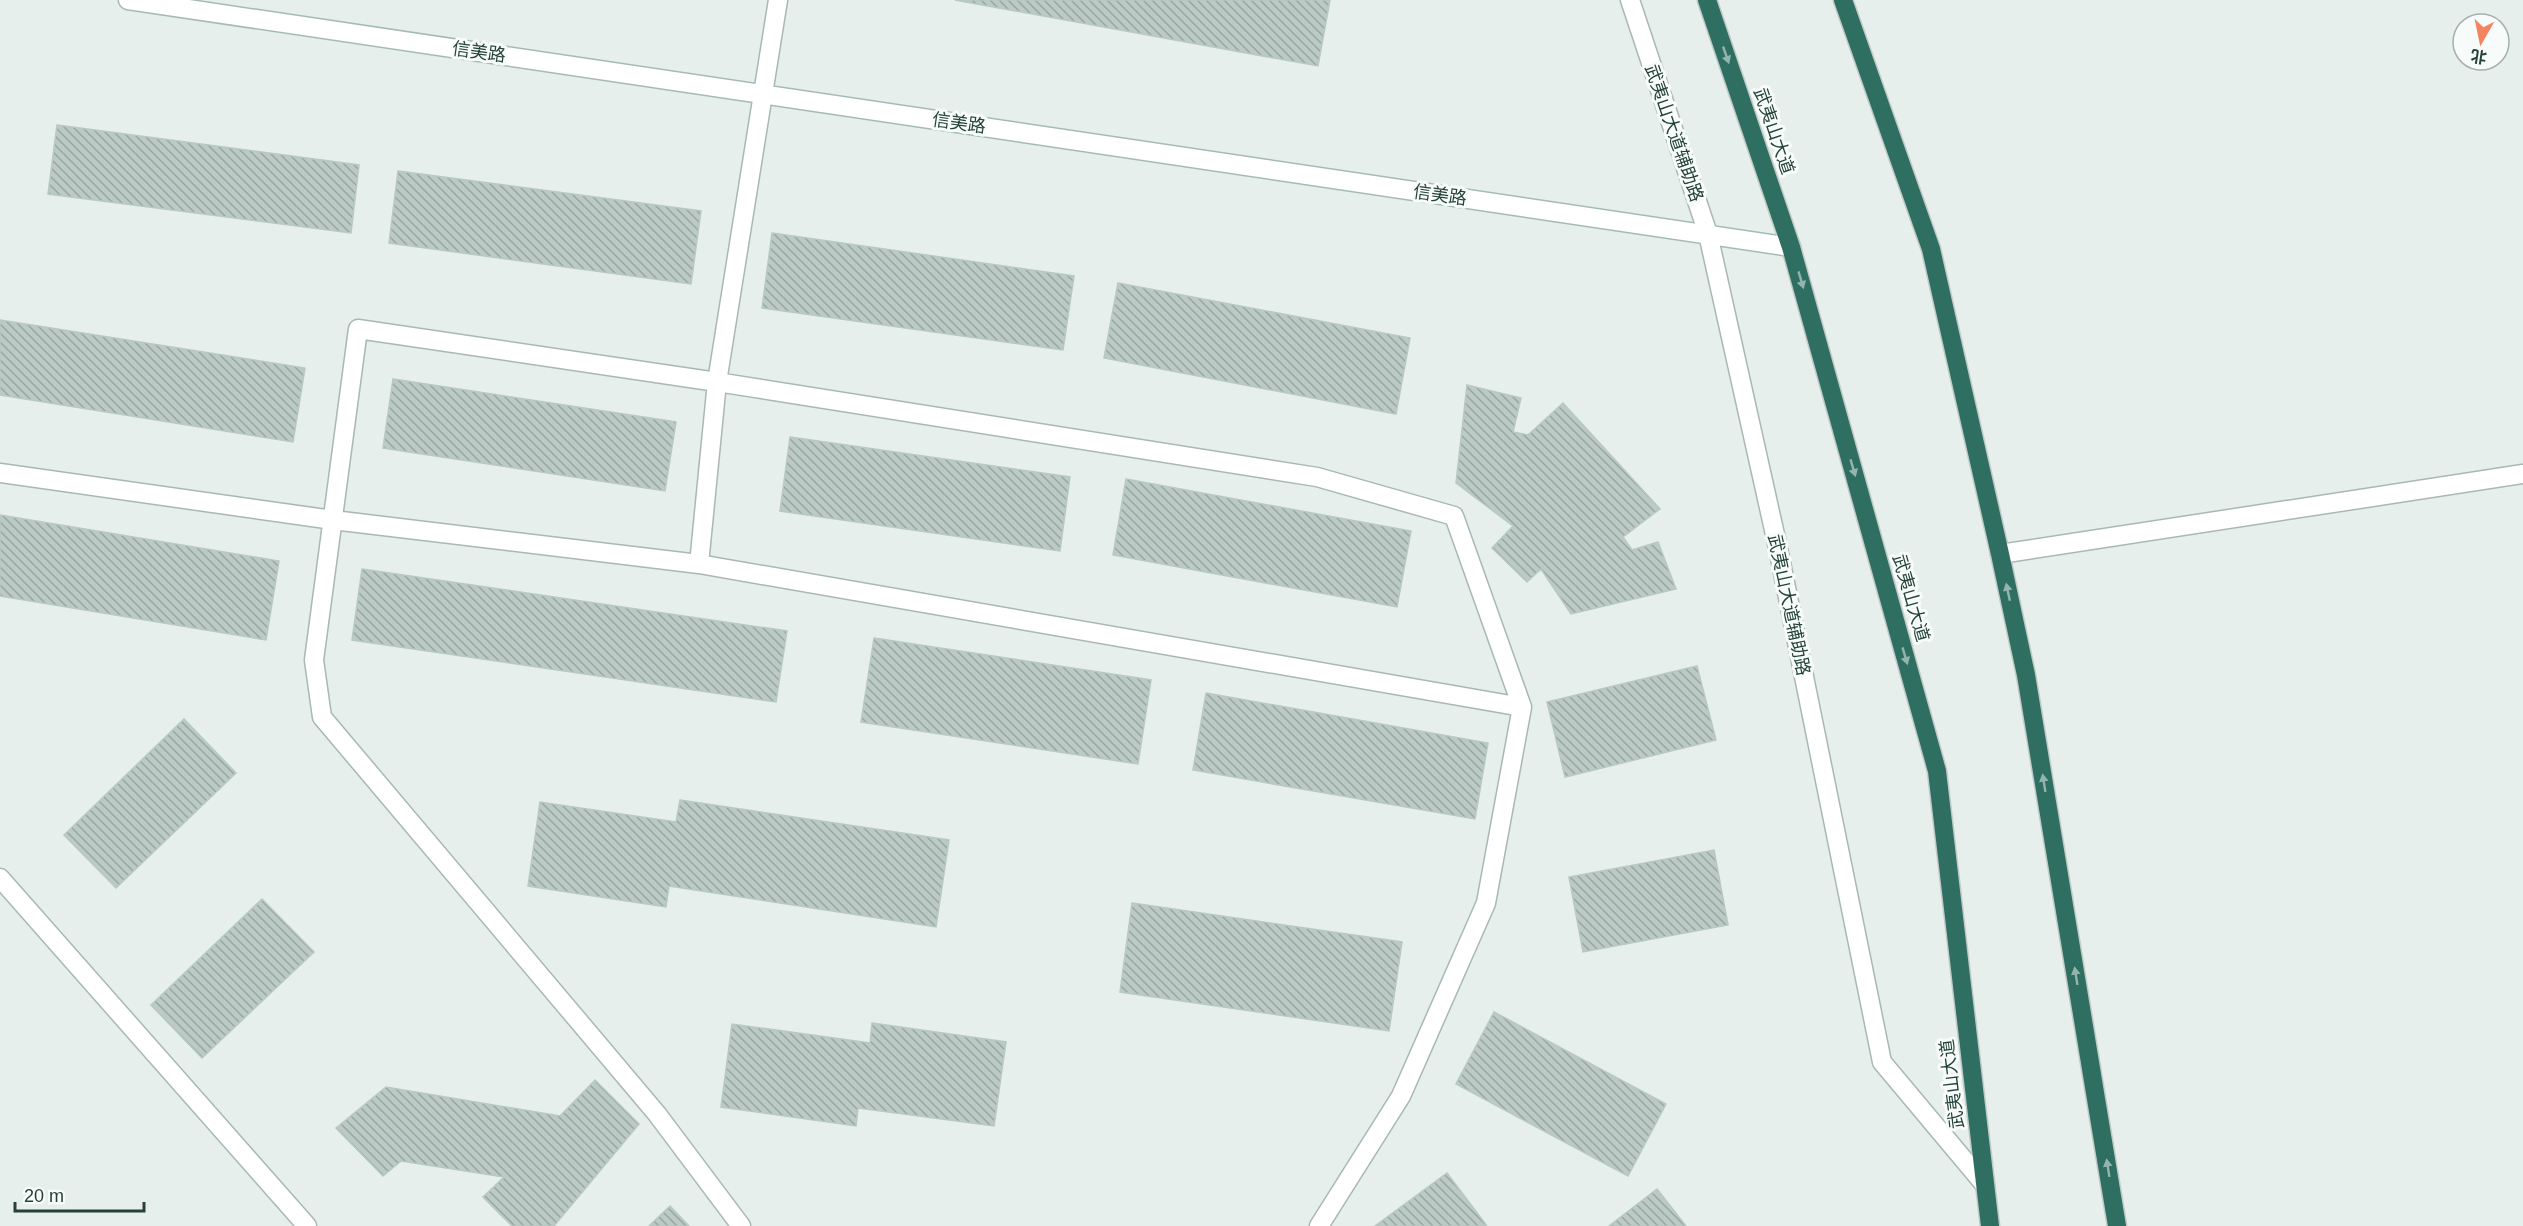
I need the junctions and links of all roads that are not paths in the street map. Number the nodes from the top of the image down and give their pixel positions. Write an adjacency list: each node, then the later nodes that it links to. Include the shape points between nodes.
1 (128, 0): 6 (street, 信美路)
2 (778, 0): 6 (street)
3 (1630, 0): 7 (street, 武夷山大道辅助路)
4 (1707, 0): 8 (highway, 武夷山大道, one-way to 8)
5 (1843, 0): 13 (highway, via 1932,249)
6 (762, 94): 7 (street, 信美路); 9 (street)
7 (1708, 234): 8 (street, 信美路); 17 (street, 武夷山大道辅助路, via 1778,548 1882,1062)
8 (1791, 247): 17 (highway, 武夷山大道, one-way to 17, via 1937,771)
9 (717, 382): 12 (street, via 358,329); 14 (street); 15 (street, via 1317,477 1454,516)
10 (0, 473): 12 (street)
11 (2523, 474): 13 (street)
12 (333, 520): 14 (street); 19 (street, via 314,660 322,717 657,1114)
13 (2000, 554): 22 (highway, one-way to 13, via 2026,675)
14 (699, 564): 15 (street)
15 (1522, 707): 20 (street, via 1485,903 1401,1096)
16 (0, 878): 18 (street)
17 (1985, 1185): 21 (highway, 武夷山大道)
18 (307, 1226)
19 (741, 1226)
20 (1319, 1226)
21 (1990, 1226)
22 (2117, 1226)

